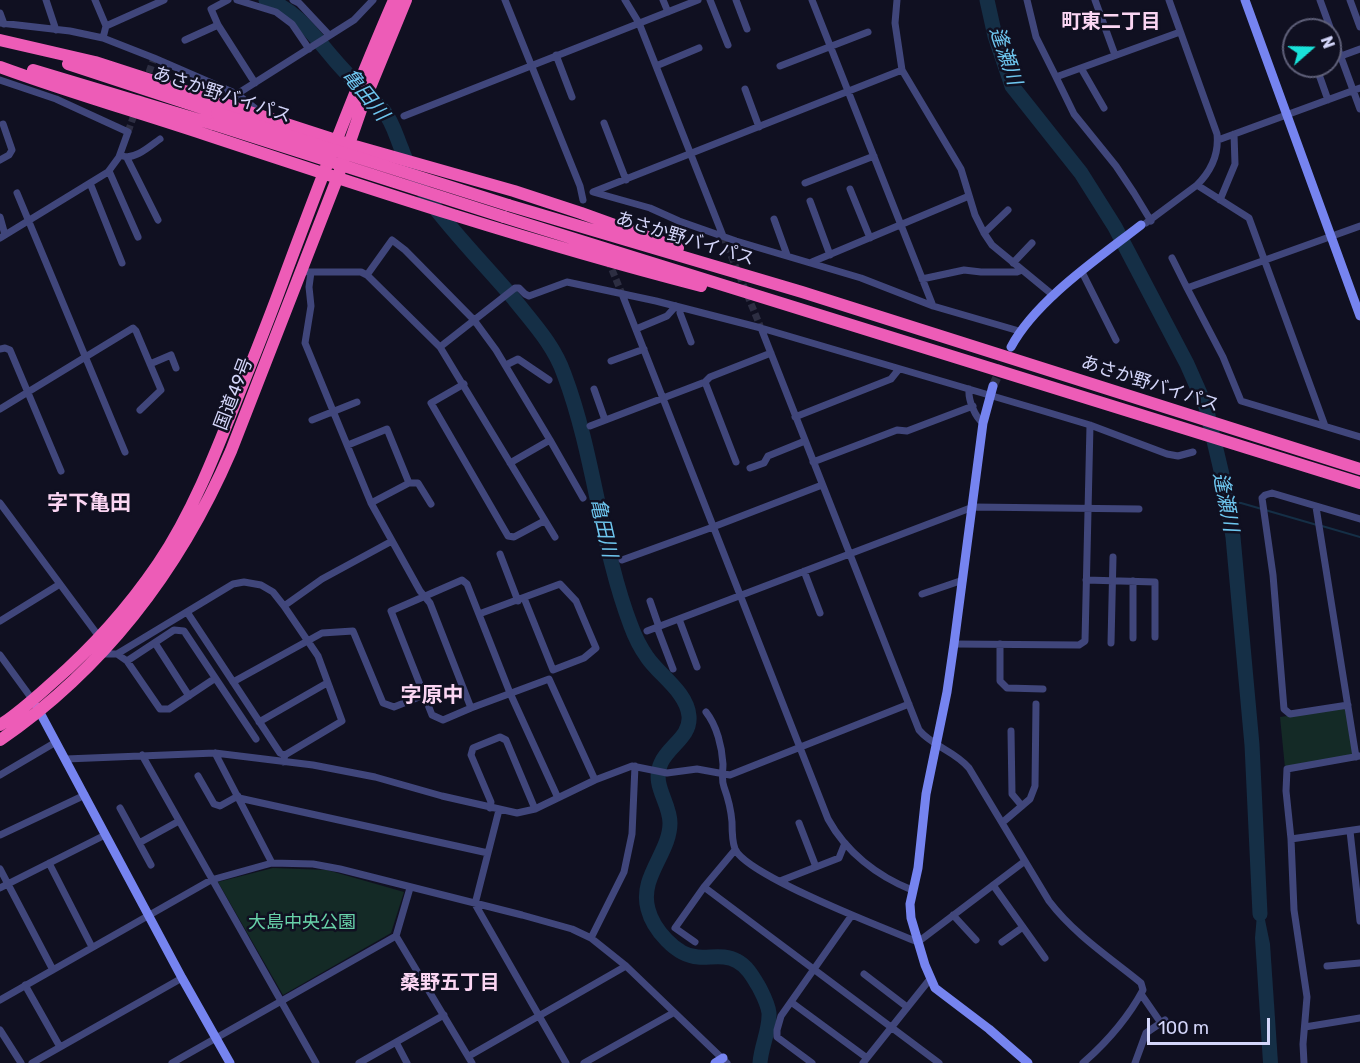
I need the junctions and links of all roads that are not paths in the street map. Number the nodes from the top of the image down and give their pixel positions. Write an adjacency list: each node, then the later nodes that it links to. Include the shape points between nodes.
1 (46, 0): 35 (street)
2 (95, 0): 32 (street)
3 (142, 0): 25 (street)
4 (164, 0): 25 (street)
5 (228, 0): 31 (street, via 211,9)
6 (237, 0): 45 (street, via 276,12 292,24)
7 (293, 0): 38 (street)
8 (374, 0): 38 (street, via 354,20)
9 (394, 0): 80 (highway, 国道49号)
10 (406, 0): 82 (highway, 国道49号)
11 (505, 0): 53 (street)
12 (625, 0): 30 (street)
13 (663, 0): 26 (street)
14 (698, 0): 26 (street)
15 (710, 0): 42 (street)
16 (736, 0): 34 (street)
17 (812, 0): 44 (street)
18 (897, 0): 58 (street, via 895,23)
19 (1027, 0): 59 (street, via 1036,37)
20 (1095, 0): 49 (street)
21 (1169, 0): 37 (street)
22 (1245, 0): 71 (street)
23 (1320, 0): 28 (street)
24 (1350, 0): 33 (street)
25 (145, 9): 32 (street)
26 (668, 12): 30 (street)
27 (0, 13): 29 (street)
28 (1327, 18)
29 (2, 23): 35 (street)
30 (639, 23): 48 (street); 54 (street)
31 (218, 25): 41 (street); 62 (street)
32 (106, 26): 39 (street)
33 (1360, 27)
34 (747, 29)
35 (56, 30): 39 (street)
36 (868, 32): 44 (street)
37 (1180, 32): 49 (street); 81 (street)
38 (329, 35): 45 (street)
39 (103, 38): 66 (street)
40 (0, 40): 73 (highway, via 95,62)
41 (185, 40)
42 (728, 45)
43 (0, 46): 74 (highway, あさか野バイパス, via 76,67)
44 (830, 46): 55 (street); 65 (street)
45 (311, 48): 62 (street)
46 (699, 48): 54 (street)
47 (1360, 49): 50 (street)
48 (556, 55): 53 (street); 67 (street)
49 (1115, 55): 57 (street)
50 (1342, 56)
51 (1342, 58): 64 (street)
52 (0, 62): 74 (highway, あさか野バイパス)
53 (531, 65): 72 (street); 94 (street)
54 (656, 66): 83 (street)
55 (780, 66)
56 (0, 67): 88 (highway)
57 (1081, 68): 59 (street); 69 (street)
58 (902, 70): 65 (street); 98 (street, via 950,148)
59 (1056, 77): 108 (street, via 1074,114 1122,175)
60 (1320, 78): 68 (street)
61 (0, 80): 84 (street, via 56,99 128,132)
62 (255, 83): 66 (street)
63 (745, 89): 77 (street)
64 (1357, 89): 68 (street); 70 (street)
65 (849, 92): 77 (street); 85 (street)
66 (237, 94): 73 (street)
67 (572, 98)
68 (1328, 100): 71 (street)
69 (1104, 108)
70 (1360, 109)
71 (1286, 115): 78 (street); 115 (street)
72 (404, 116)
73 (265, 117): 80 (highway)
74 (215, 118): 103 (highway, あさか野バイパス, bridge)
75 (604, 123): 90 (street)
76 (3, 124): 86 (street, via 12,150)
77 (759, 127): 83 (street)
78 (1234, 134): 81 (street); 100 (street, via 1235,164)
79 (160, 140): 84 (street, via 135,155)
80 (335, 140): 82 (highway); 88 (highway, 国道49号)
81 (1218, 140): 93 (street, via 1211,168)
82 (348, 144): 89 (highway, 国道49号); 132 (highway, via 514,191)
83 (691, 154): 90 (street); 113 (street)
84 (123, 156): 87 (street); 106 (street)
85 (874, 156): 92 (street); 109 (street)
86 (0, 160)
87 (109, 171): 91 (street); 114 (street)
88 (323, 174): 89 (highway); 229 (highway, 国道49号, via 196,498 158,563)
89 (337, 179): 126 (highway, 国道49号); 131 (highway, via 612,263 701,286)
90 (626, 180): 96 (street)
91 (90, 183): 107 (street); 124 (street)
92 (806, 183)
93 (1197, 185): 100 (street); 108 (street)
94 (580, 186): 96 (street); 99 (street)
95 (850, 189): 116 (street)
96 (593, 192): 113 (street, via 650,208)
97 (17, 193): 107 (street)
98 (969, 196): 109 (street); 111 (street)
99 (583, 200)
100 (1220, 200): 121 (street, via 1249,218)
101 (810, 201): 119 (street)
102 (1008, 210): 111 (street)
103 (506, 211): 131 (highway, あさか野バイパス); 132 (highway, あさか野バイパス)
104 (0, 217): 112 (street)
105 (774, 219): 118 (street)
106 (158, 220)
107 (28, 221): 112 (street); 149 (street)
108 (1146, 223): 127 (street)
109 (901, 226): 116 (street); 129 (street)
110 (1360, 226): 115 (street)
111 (984, 233): 123 (street)
112 (3, 236)
113 (723, 236): 118 (street)
114 (138, 237)
115 (1331, 237): 121 (street); 137 (street)
116 (870, 238): 119 (street)
117 (1032, 243): 123 (street)
118 (787, 255): 122 (street)
119 (830, 255): 122 (street)
120 (1172, 258): 130 (street)
121 (1264, 260): 130 (street); 174 (street)
122 (812, 262): 136 (street)
123 (1013, 262): 125 (street)
124 (122, 263)
125 (1022, 270): 129 (street, via 959,270); 134 (street)
126 (305, 271): 128 (street, via 361,272); 167 (street, via 311,306 305,343); 236 (highway, 国道49号, via 217,484 170,568)
127 (1082, 272): 134 (street); 142 (street)
128 (367, 276): 138 (street, via 392,240); 144 (street)
129 (922, 279): 136 (street)
130 (1187, 288): 174 (street, via 1242,401)
131 (735, 290): 188 (highway, あさか野バイパス)
132 (802, 292): 185 (highway, あさか野バイパス)
133 (622, 294): 135 (street); 138 (street, via 567,282 529,296 517,287); 140 (street)
134 (1054, 296): 141 (street)
135 (678, 306): 139 (street); 140 (street, via 667,316); 143 (street)
136 (933, 306): 141 (street)
137 (1360, 316)
138 (474, 320): 144 (street); 152 (street)
139 (761, 328): 148 (street); 154 (street)
140 (636, 329): 146 (street)
141 (1019, 331): 145 (street)
142 (1116, 340)
143 (691, 342)
144 (440, 347): 157 (street)
145 (1011, 347)
146 (644, 349): 150 (street); 162 (street)
147 (0, 350): 160 (street, via 10,350)
148 (771, 353): 156 (street); 168 (street)
149 (85, 356): 151 (street, via 133,328); 160 (street); 179 (street)
150 (611, 361)
151 (150, 364): 153 (street, via 171,355); 166 (street, via 161,391)
152 (506, 365): 155 (street, via 518,359); 176 (street)
153 (176, 368)
154 (899, 369): 159 (street); 168 (street, via 891,379)
155 (549, 380)
156 (705, 382): 162 (street); 181 (street)
157 (464, 384): 183 (street); 201 (street, via 431,403 502,527 508,536 514,537)
158 (594, 389): 170 (street)
159 (969, 390): 161 (street); 164 (street)
160 (28, 391): 165 (street); 186 (street)
161 (991, 391): 171 (street); 172 (street)
162 (663, 398): 170 (street); 202 (street)
163 (357, 402): 167 (street)
164 (973, 406): 171 (street); 182 (street)
165 (0, 409)
166 (140, 410)
167 (333, 412): 169 (street); 178 (street)
168 (795, 417): 177 (street)
169 (312, 420)
170 (605, 420): 173 (street)
171 (983, 423): 194 (street)
172 (1090, 425): 180 (street, via 1167,454); 196 (street)
173 (590, 426)
174 (1325, 426): 175 (street)
175 (1360, 437)
176 (550, 440): 183 (street); 190 (street)
177 (805, 441): 182 (street); 184 (street)
178 (348, 445): 187 (street, via 387,429); 192 (street)
179 (124, 452)
180 (1193, 452)
181 (735, 462)
182 (813, 462): 189 (street)
183 (510, 463): 201 (street)
184 (750, 468)
185 (1360, 469)
186 (61, 471)
187 (409, 483): 192 (street); 193 (street, via 418,483)
188 (1360, 483)
189 (822, 485): 202 (street); 206 (street)
190 (583, 498)
191 (0, 503): 198 (street)
192 (371, 503): 204 (street)
193 (431, 504)
194 (973, 507): 196 (street); 206 (street); 210 (street)
195 (1316, 507): 200 (street); 254 (street); 254 (street, via 1272,493 1262,498 1278,623 1283,706 1290,714)
196 (1087, 508): 197 (street); 211 (street)
197 (1139, 509)
198 (7, 513): 199 (street); 214 (street)
199 (0, 518)
200 (1360, 519)
201 (544, 521): 203 (street)
202 (713, 527): 208 (street); 217 (street)
203 (555, 537)
204 (392, 541): 216 (street); 220 (street, via 322,579)
205 (500, 554): 218 (street)
206 (849, 554): 209 (street); 252 (street)
207 (1113, 557): 212 (street)
208 (622, 560)
209 (804, 571): 217 (street); 222 (street)
210 (963, 580): 215 (street); 234 (street)
211 (1086, 580): 212 (street); 235 (street, via 1085,641 1079,645)
212 (1113, 580): 213 (street); 232 (street)
213 (1133, 581): 228 (street, via 1155,582); 230 (street)
214 (60, 584): 225 (street); 229 (street)
215 (922, 594)
216 (424, 596): 223 (street, via 462,580); 249 (street, via 391,611); 255 (street)
217 (741, 596): 224 (street); 265 (street)
218 (521, 600): 223 (street); 242 (street); 242 (street, via 560,584 576,601 596,648 584,658)
219 (650, 601): 226 (street)
220 (284, 606): 221 (street, via 269,589 244,582 226,586); 231 (street)
221 (187, 612): 237 (street); 245 (street)
222 (820, 613)
223 (479, 614): 248 (street)
224 (679, 619): 226 (street); 240 (street)
225 (0, 621)
226 (658, 627): 227 (street); 241 (street)
227 (647, 631)
228 (1155, 637)
229 (100, 638): 251 (highway, 国道49号)
230 (1133, 638)
231 (309, 641): 245 (street); 246 (street); 249 (street, via 322,633 353,631 383,703 394,707)
232 (1111, 643)
233 (155, 644): 239 (street); 243 (street, via 174,630 183,631); 250 (street)
234 (954, 644): 235 (street); 264 (street)
235 (1000, 644): 247 (street, via 1000,681 1007,688)
236 (102, 654): 237 (street); 256 (highway, 国道49号)
237 (117, 654): 239 (street)
238 (0, 656): 251 (street)
239 (127, 661): 250 (street, via 160,709 169,709)
240 (697, 667)
241 (673, 669)
242 (554, 670): 244 (street)
243 (214, 679): 250 (street); 261 (street)
244 (549, 679): 248 (street); 275 (street)
245 (233, 682): 259 (street)
246 (327, 683): 259 (street); 269 (street, via 342,721)
247 (1043, 689)
248 (510, 693): 255 (street); 278 (street)
249 (424, 695): 255 (street, via 432,715 443,720)
250 (189, 696)
251 (32, 699): 256 (street); 258 (highway, 国道49号)
252 (909, 704): 264 (street, via 919,730); 265 (street)
253 (1036, 704): 279 (street, via 1035,786)
254 (1348, 705): 268 (street)
255 (471, 708)
256 (39, 710): 262 (highway, 国道49号); 263 (street)
257 (706, 712): 272 (street, via 718,738)
258 (2, 720)
259 (259, 722): 269 (street)
260 (1011, 731): 279 (street, via 1012,794)
261 (256, 739)
262 (0, 741)
263 (56, 742): 270 (street); 273 (street)
264 (936, 743): 285 (street, via 966,764); 309 (street)
265 (801, 747): 272 (street, via 730,775); 293 (street, via 828,819)
266 (215, 753): 267 (street); 269 (street); 277 (street)
267 (142, 755): 270 (street); 284 (street)
268 (1358, 757): 291 (street, via 1287,769)
269 (284, 758): 281 (street, via 375,777)
270 (66, 759): 276 (street)
271 (635, 766): 272 (street, via 667,772 697,769); 275 (street); 317 (street, via 632,834 624,872)
272 (722, 774): 294 (street)
273 (0, 776)
274 (198, 776): 277 (street, via 214,804 220,806)
275 (595, 780): 278 (street)
276 (85, 795): 289 (street); 290 (street)
277 (239, 797): 295 (street); 298 (street)
278 (558, 798): 282 (street)
279 (1022, 806): 285 (street)
280 (120, 808): 292 (street)
281 (490, 808): 282 (street, via 471,755 473,748 500,737 506,740); 283 (street)
282 (535, 809): 283 (street, via 517,813)
283 (499, 810): 295 (street)
284 (179, 821): 292 (street); 302 (street)
285 (1003, 822): 296 (street)
286 (799, 823): 300 (street)
287 (1360, 829): 288 (street)
288 (1350, 831): 291 (street); 314 (street)
289 (0, 835)
290 (105, 835): 297 (street); 313 (street)
291 (1291, 840): 343 (street, via 1294,909 1307,997)
292 (139, 843): 299 (street)
293 (845, 843): 300 (street, via 839,858); 309 (street, via 890,881)
294 (735, 850): 303 (street); 306 (street)
295 (488, 853): 310 (street)
296 (1025, 861): 305 (street); 333 (street, via 1060,916 1141,983)
297 (49, 863): 304 (street); 322 (street)
298 (272, 863): 302 (street); 308 (street, via 313,864)
299 (151, 865)
300 (816, 867): 303 (street)
301 (0, 869): 304 (street)
302 (211, 880): 313 (street); 335 (street)
303 (780, 881): 311 (street)
304 (8, 884): 307 (street); 327 (street)
305 (993, 885): 312 (street); 315 (street)
306 (704, 887): 319 (street, via 675,928); 328 (street)
307 (0, 888)
308 (410, 888): 310 (street); 316 (street)
309 (912, 890): 320 (street, via 911,918)
310 (475, 904): 317 (street, via 572,929); 340 (street)
311 (852, 915): 320 (street); 328 (street)
312 (953, 915): 318 (street); 320 (street)
313 (149, 916): 322 (street); 330 (street)
314 (1360, 921)
315 (1023, 927): 321 (street); 323 (street)
316 (396, 936): 335 (street); 339 (street)
317 (591, 938): 325 (street)
318 (976, 940)
319 (695, 942)
320 (918, 942): 331 (street)
321 (1002, 942)
322 (92, 947): 327 (street)
323 (1045, 958)
324 (1360, 963): 326 (street)
325 (626, 966): 338 (street); 340 (street)
326 (1327, 966)
327 (53, 970): 332 (street)
328 (815, 970): 336 (street); 342 (street)
329 (864, 974): 337 (street)
330 (182, 978): 345 (street); 347 (street)
331 (930, 979): 337 (street); 362 (street, via 942,994)
332 (25, 985): 334 (street); 347 (street)
333 (1141, 994): 363 (street, via 1110,1039); 364 (street, via 1163,1021 1146,1033)
334 (0, 1000)
335 (282, 1001): 345 (street); 355 (street)
336 (791, 1002): 349 (street); 360 (street, via 781,1016 777,1037)
337 (907, 1006): 342 (street)
338 (673, 1013): 350 (street); 359 (street)
339 (444, 1015): 346 (street); 348 (street)
340 (539, 1016): 348 (street); 358 (street)
341 (1360, 1018): 343 (street)
342 (890, 1027): 349 (street); 361 (street)
343 (1305, 1027): 365 (street)
344 (0, 1029): 351 (street)
345 (217, 1038): 353 (street); 354 (street)
346 (396, 1042): 356 (street); 357 (street)
347 (60, 1047): 352 (street)
348 (470, 1060)
349 (865, 1060)
350 (722, 1061)
351 (21, 1063)
352 (32, 1063)
353 (172, 1063)
354 (231, 1063)
355 (316, 1063)
356 (359, 1063)
357 (407, 1063)
358 (566, 1063)
359 (584, 1063)
360 (812, 1063)
361 (939, 1063)
362 (1028, 1063)
363 (1083, 1063)
364 (1135, 1063)
365 (1304, 1063)

